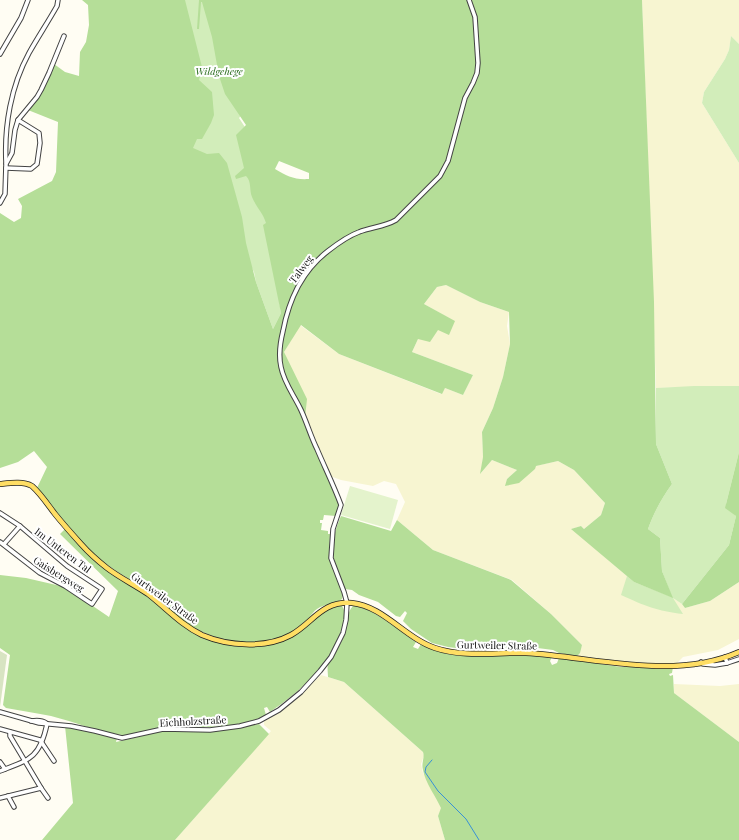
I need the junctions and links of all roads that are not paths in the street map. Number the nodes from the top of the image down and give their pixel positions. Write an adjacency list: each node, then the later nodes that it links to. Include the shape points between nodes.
1 (28, 0): 5 (street, via 21,18)
2 (58, 0): 7 (street, via 19,74 9,113)
3 (469, 0): 13 (street, Talweg, via 475,17 477,73 465,98 448,161 440,176 396,220 349,236 322,256 297,287 279,347 287,387 300,409 341,505 333,529 331,558)
4 (64, 36): 6 (street, via 41,90)
5 (0, 54)
6 (18, 120): 7 (street, via 12,153); 7 (street, via 39,133 37,164 31,169)
7 (6, 166): 8 (street, via 5,194)
8 (0, 204)
9 (0, 484): 13 (main road, Gurtweiler Straße, via 17,483 32,486 96,560 148,594 186,626 203,635 240,644 272,642 291,635 327,608)
10 (0, 513): 11 (street, Im Unteren Tal)
11 (20, 526): 12 (street); 14 (street, Im Unteren Tal, via 67,566 102,588)
12 (2, 543): 14 (street, Gaisbergweg, via 40,574 65,586)
13 (347, 603): 18 (main road, Gurtweiler Straße, via 361,604 374,610 412,637 447,652 531,654 639,666); 21 (street, Eichholzstraße, via 343,633 331,657 311,682 288,704 259,721 210,730 163,729 122,738 71,726)
14 (92, 604)
15 (739, 652): 16 (main road, Gurtweiler Straße)
16 (725, 657): 18 (main road, Gurtweiler Straße); 19 (street)
17 (739, 659): 19 (street)
18 (702, 662): 19 (street, via 709,666)
19 (727, 663)
20 (0, 712): 21 (street, Eichholzstraße, via 30,721 44,721)
21 (47, 724): 24 (street)
22 (0, 729): 23 (street)
23 (10, 732): 24 (street); 27 (street)
24 (42, 742): 25 (street); 27 (street)
25 (54, 761)
26 (0, 762): 28 (street)
27 (26, 762): 28 (street); 30 (street)
28 (5, 769): 29 (street)
29 (0, 771)
30 (41, 788): 31 (street); 33 (street)
31 (8, 796): 32 (street); 34 (street)
32 (0, 798)
33 (48, 798)
34 (14, 807)

